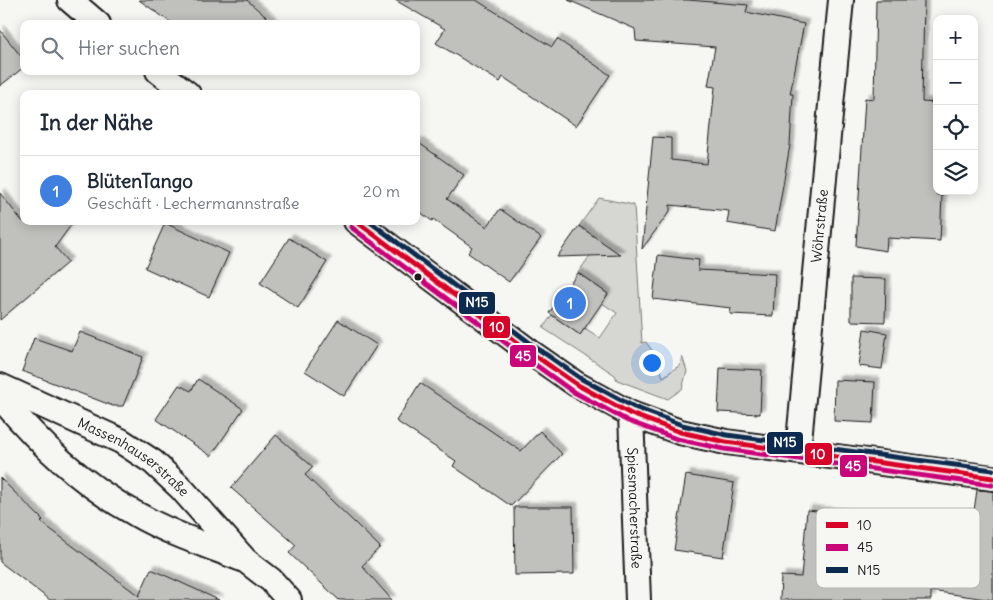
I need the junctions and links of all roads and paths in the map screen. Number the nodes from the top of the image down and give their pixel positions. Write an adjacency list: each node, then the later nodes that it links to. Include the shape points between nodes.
1 (70, 0): 3 (street)
2 (841, 0): 10 (street, Wöhrstraße)
3 (93, 20)
4 (163, 75): 5 (street)
5 (183, 90)
6 (361, 225): 9 (street, via 530,352 576,384)
7 (0, 386): 12 (street, Massenhauserstraße, via 121,441 153,462 182,488)
8 (0, 397): 12 (street, Massenhauserstraße, via 62,463 98,491 178,534)
9 (631, 414): 10 (street, via 680,432 726,442); 14 (street, Spiesmacherstraße)
10 (798, 451): 11 (street)
11 (993, 478)
12 (245, 560): 13 (street, Massenhauserstraße, via 271,580)
13 (289, 600)
14 (638, 600)

